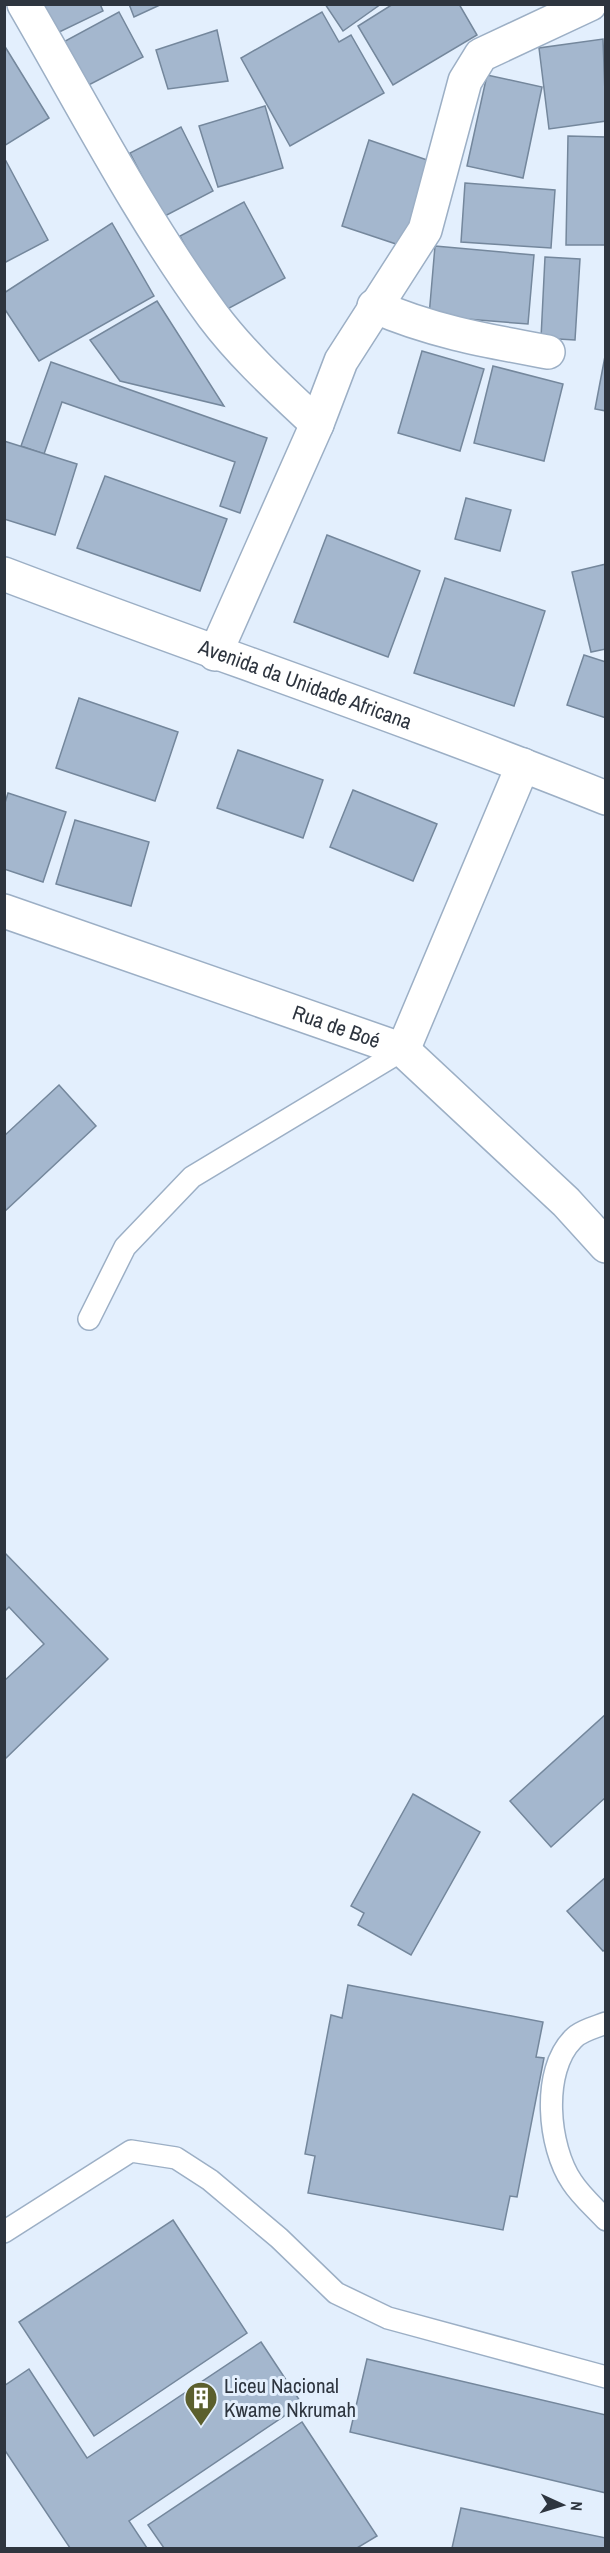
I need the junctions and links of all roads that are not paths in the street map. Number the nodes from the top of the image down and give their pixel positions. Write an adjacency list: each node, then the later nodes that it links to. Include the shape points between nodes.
1 (24, 4): 5 (street, via 156,232 214,317 268,378)
2 (591, 4): 3 (street, via 482,55 473,66 465,81 425,230)
3 (374, 306): 4 (street, via 443,332); 5 (street, via 341,361)
4 (548, 352)
5 (317, 424): 7 (street)
6 (4, 574): 7 (street, Avenida da Unidade Africana)
7 (215, 654): 8 (street, Avenida da Unidade Africana)
8 (523, 765): 9 (street, Avenida da Unidade Africana); 11 (street)
9 (606, 798)
10 (4, 911): 11 (street, Rua de Boé)
11 (403, 1050): 12 (street, Rua de Boé, via 566,1202); 13 (lane, via 192,1177 125,1247)
12 (606, 1246)
13 (89, 1319)
14 (606, 2023): 15 (lane, via 574,2037 557,2061 552,2090 552,2130 571,2181)
15 (606, 2220)
16 (4, 2232): 17 (lane, via 130,2151 176,2158 210,2180 279,2238 336,2293 388,2318)
17 (606, 2377)

